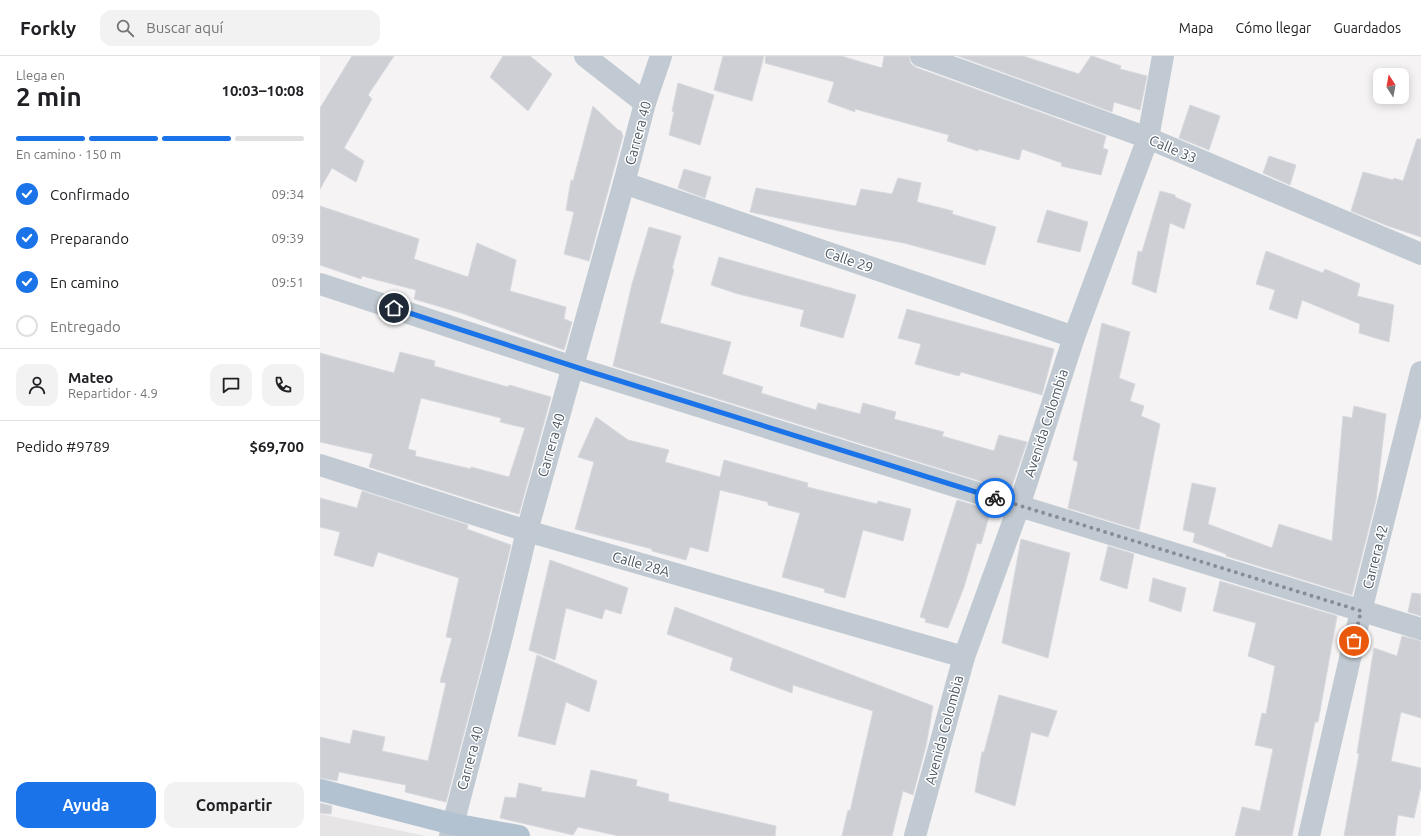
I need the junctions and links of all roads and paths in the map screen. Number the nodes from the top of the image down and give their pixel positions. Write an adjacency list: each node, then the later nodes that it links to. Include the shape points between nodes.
1 (584, 56): 5 (street)
2 (661, 56): 5 (street, Carrera 40)
3 (921, 56): 6 (street, Calle 33)
4 (1163, 56): 6 (street, Avenida Colombia)
5 (645, 103): 7 (street, Carrera 40)
6 (1148, 138): 8 (street, Calle 33); 10 (street, Avenida Colombia)
7 (624, 183): 10 (street, Calle 29); 11 (street, Carrera 40)
8 (1421, 254)
9 (320, 284): 11 (street)
10 (1074, 337): 14 (street, Avenida Colombia)
11 (574, 366): 14 (street); 15 (street, Carrera 40)
12 (1421, 372): 16 (street, Carrera 42)
13 (320, 465): 15 (street, Calle 28A)
14 (1019, 506): 16 (street); 18 (street, Avenida Colombia)
15 (527, 531): 18 (street, Calle 28A); 20 (street, Carrera 40)
16 (1361, 611): 17 (street); 23 (street, Carrera 42)
17 (1421, 629)
18 (964, 657): 22 (street, Avenida Colombia)
19 (320, 790): 20 (main road)
20 (451, 830): 21 (main road)
21 (519, 836)
22 (915, 836)
23 (1309, 836)

